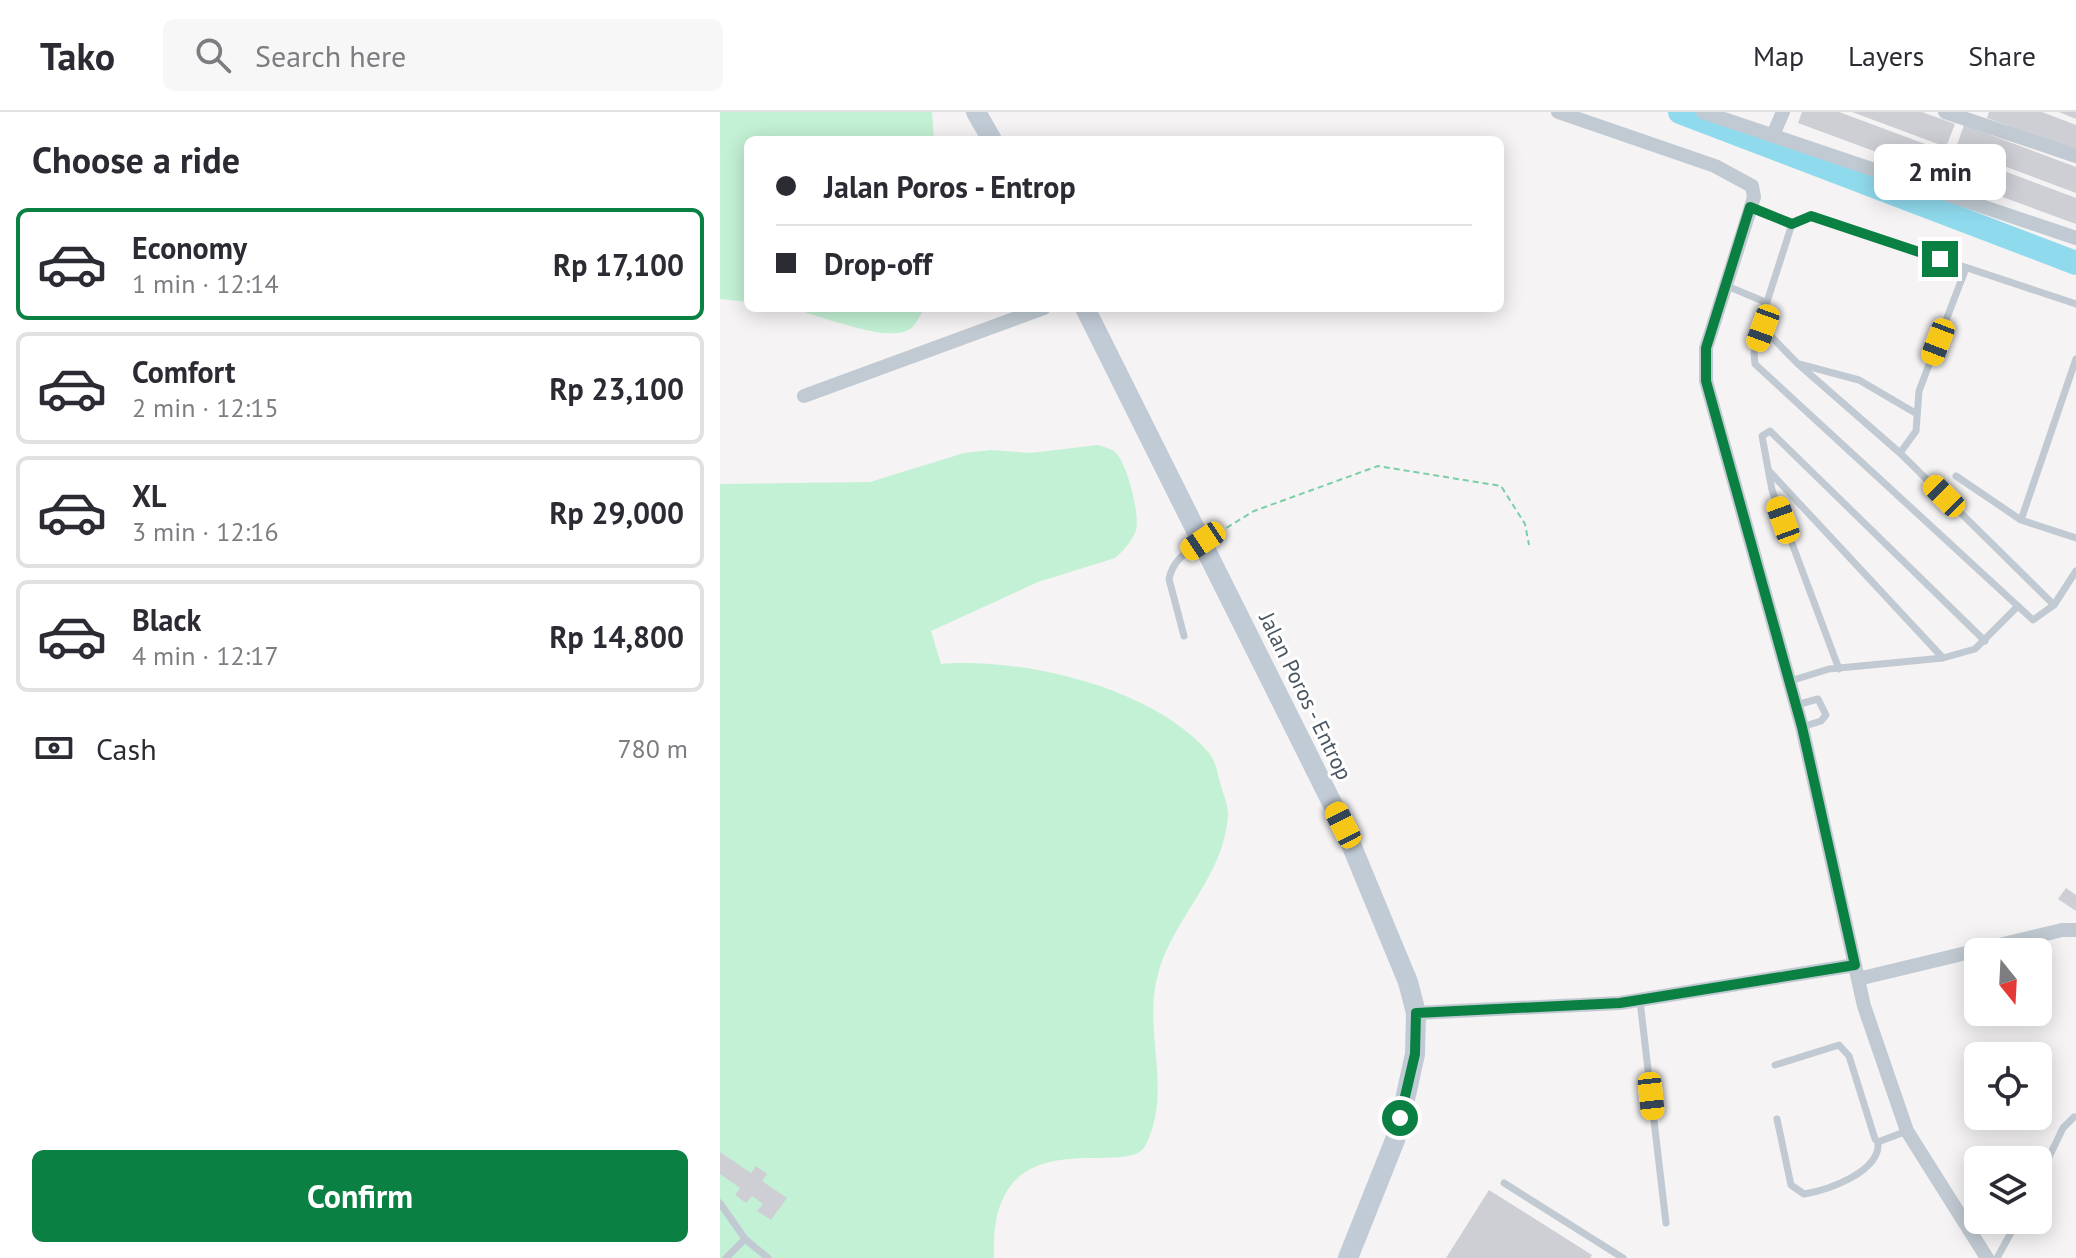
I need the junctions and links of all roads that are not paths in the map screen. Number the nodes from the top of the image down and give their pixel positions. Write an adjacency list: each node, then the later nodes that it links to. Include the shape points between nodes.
1 (976, 112): 7 (main road)
2 (1558, 112): 9 (street, via 1742,178 1752,186)
3 (1703, 112): 6 (street)
4 (1783, 112): 6 (street)
5 (1945, 112): 8 (street)
6 (1773, 135): 11 (street)
7 (990, 136)
8 (2076, 156)
9 (1757, 210): 10 (lane); 13 (street)
10 (1792, 224): 12 (lane, via 1811,216); 15 (lane)
11 (2076, 238)
12 (1966, 268): 14 (lane); 22 (lane, via 1919,391)
13 (1729, 287): 15 (lane); 36 (street, via 1706,348 1706,381)
14 (2076, 304)
15 (1766, 306): 18 (lane)
16 (1033, 312): 21 (street)
17 (1087, 312): 28 (main road, Jalan Poros - Entrop)
18 (1763, 328): 20 (lane); 31 (lane, via 1755,364)
19 (2076, 359): 26 (lane)
20 (1797, 363): 22 (lane, via 1859,380); 23 (lane)
21 (804, 396)
22 (1917, 414): 23 (lane, via 1916,431)
23 (1900, 453): 30 (lane)
24 (1768, 471): 33 (lane, via 1762,436 1770,431); 34 (lane); 35 (lane)
25 (1956, 476): 26 (lane)
26 (2021, 520): 27 (lane)
27 (2076, 538)
28 (1203, 541): 32 (lane, via 1171,569); 42 (main road, Jalan Poros - Entrop, via 1343,825)
29 (2076, 571): 30 (lane)
30 (2054, 605): 31 (lane, via 2033,620)
31 (2018, 606): 33 (lane)
32 (1184, 636)
33 (1985, 641): 34 (lane)
34 (1943, 658): 35 (lane)
35 (1839, 669): 36 (lane)
36 (1790, 681): 37 (street)
37 (1796, 705): 38 (street); 38 (lane, via 1818,699 1826,715)
38 (1802, 727): 40 (street)
39 (2076, 930): 40 (street)
40 (1864, 974): 41 (street); 46 (street)
41 (1640, 1001): 42 (street); 51 (lane)
42 (1416, 1013): 56 (main road, Jalan Poros - Entrop, via 1415,1054 1395,1140)
43 (1775, 1065): 47 (lane, via 1839,1045 1846,1049)
44 (2075, 1116): 48 (lane)
45 (1777, 1119): 47 (lane, via 1791,1185 1804,1194 1860,1171 1877,1154)
46 (1907, 1131): 47 (lane); 58 (street)
47 (1878, 1142)
48 (2052, 1151)
49 (1504, 1183): 57 (lane)
50 (720, 1203): 53 (lane)
51 (1666, 1223)
52 (2011, 1234): 59 (lane)
53 (745, 1239): 54 (lane); 55 (lane)
54 (726, 1258)
55 (768, 1258)
56 (1348, 1258)
57 (1623, 1258)
58 (1987, 1258)
59 (1997, 1258)

